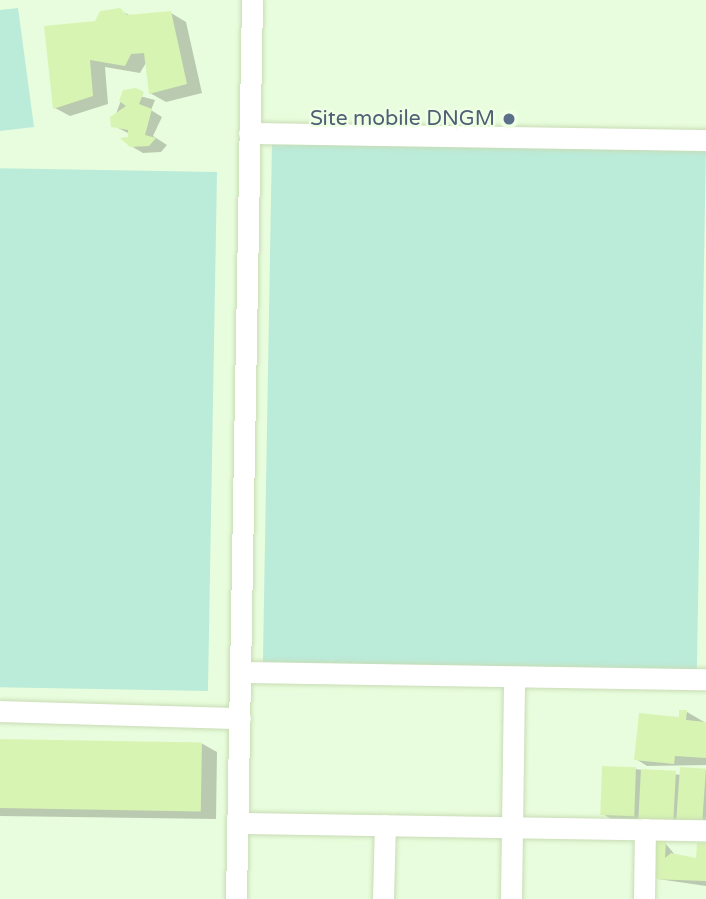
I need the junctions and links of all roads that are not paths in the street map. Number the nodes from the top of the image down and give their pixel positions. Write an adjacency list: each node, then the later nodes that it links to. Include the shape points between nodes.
1 (251, 0): 2 (street)
2 (249, 133): 3 (street); 4 (street)
3 (706, 140)
4 (240, 672): 5 (street); 8 (street)
5 (514, 677): 6 (street); 11 (street)
6 (706, 679)
7 (0, 711): 8 (street)
8 (240, 718): 9 (street)
9 (238, 823): 10 (street); 14 (street)
10 (385, 825): 11 (street); 15 (street)
11 (512, 827): 12 (street); 16 (street)
12 (645, 829): 13 (street); 17 (street)
13 (706, 830)
14 (236, 899)
15 (383, 899)
16 (511, 899)
17 (644, 899)

